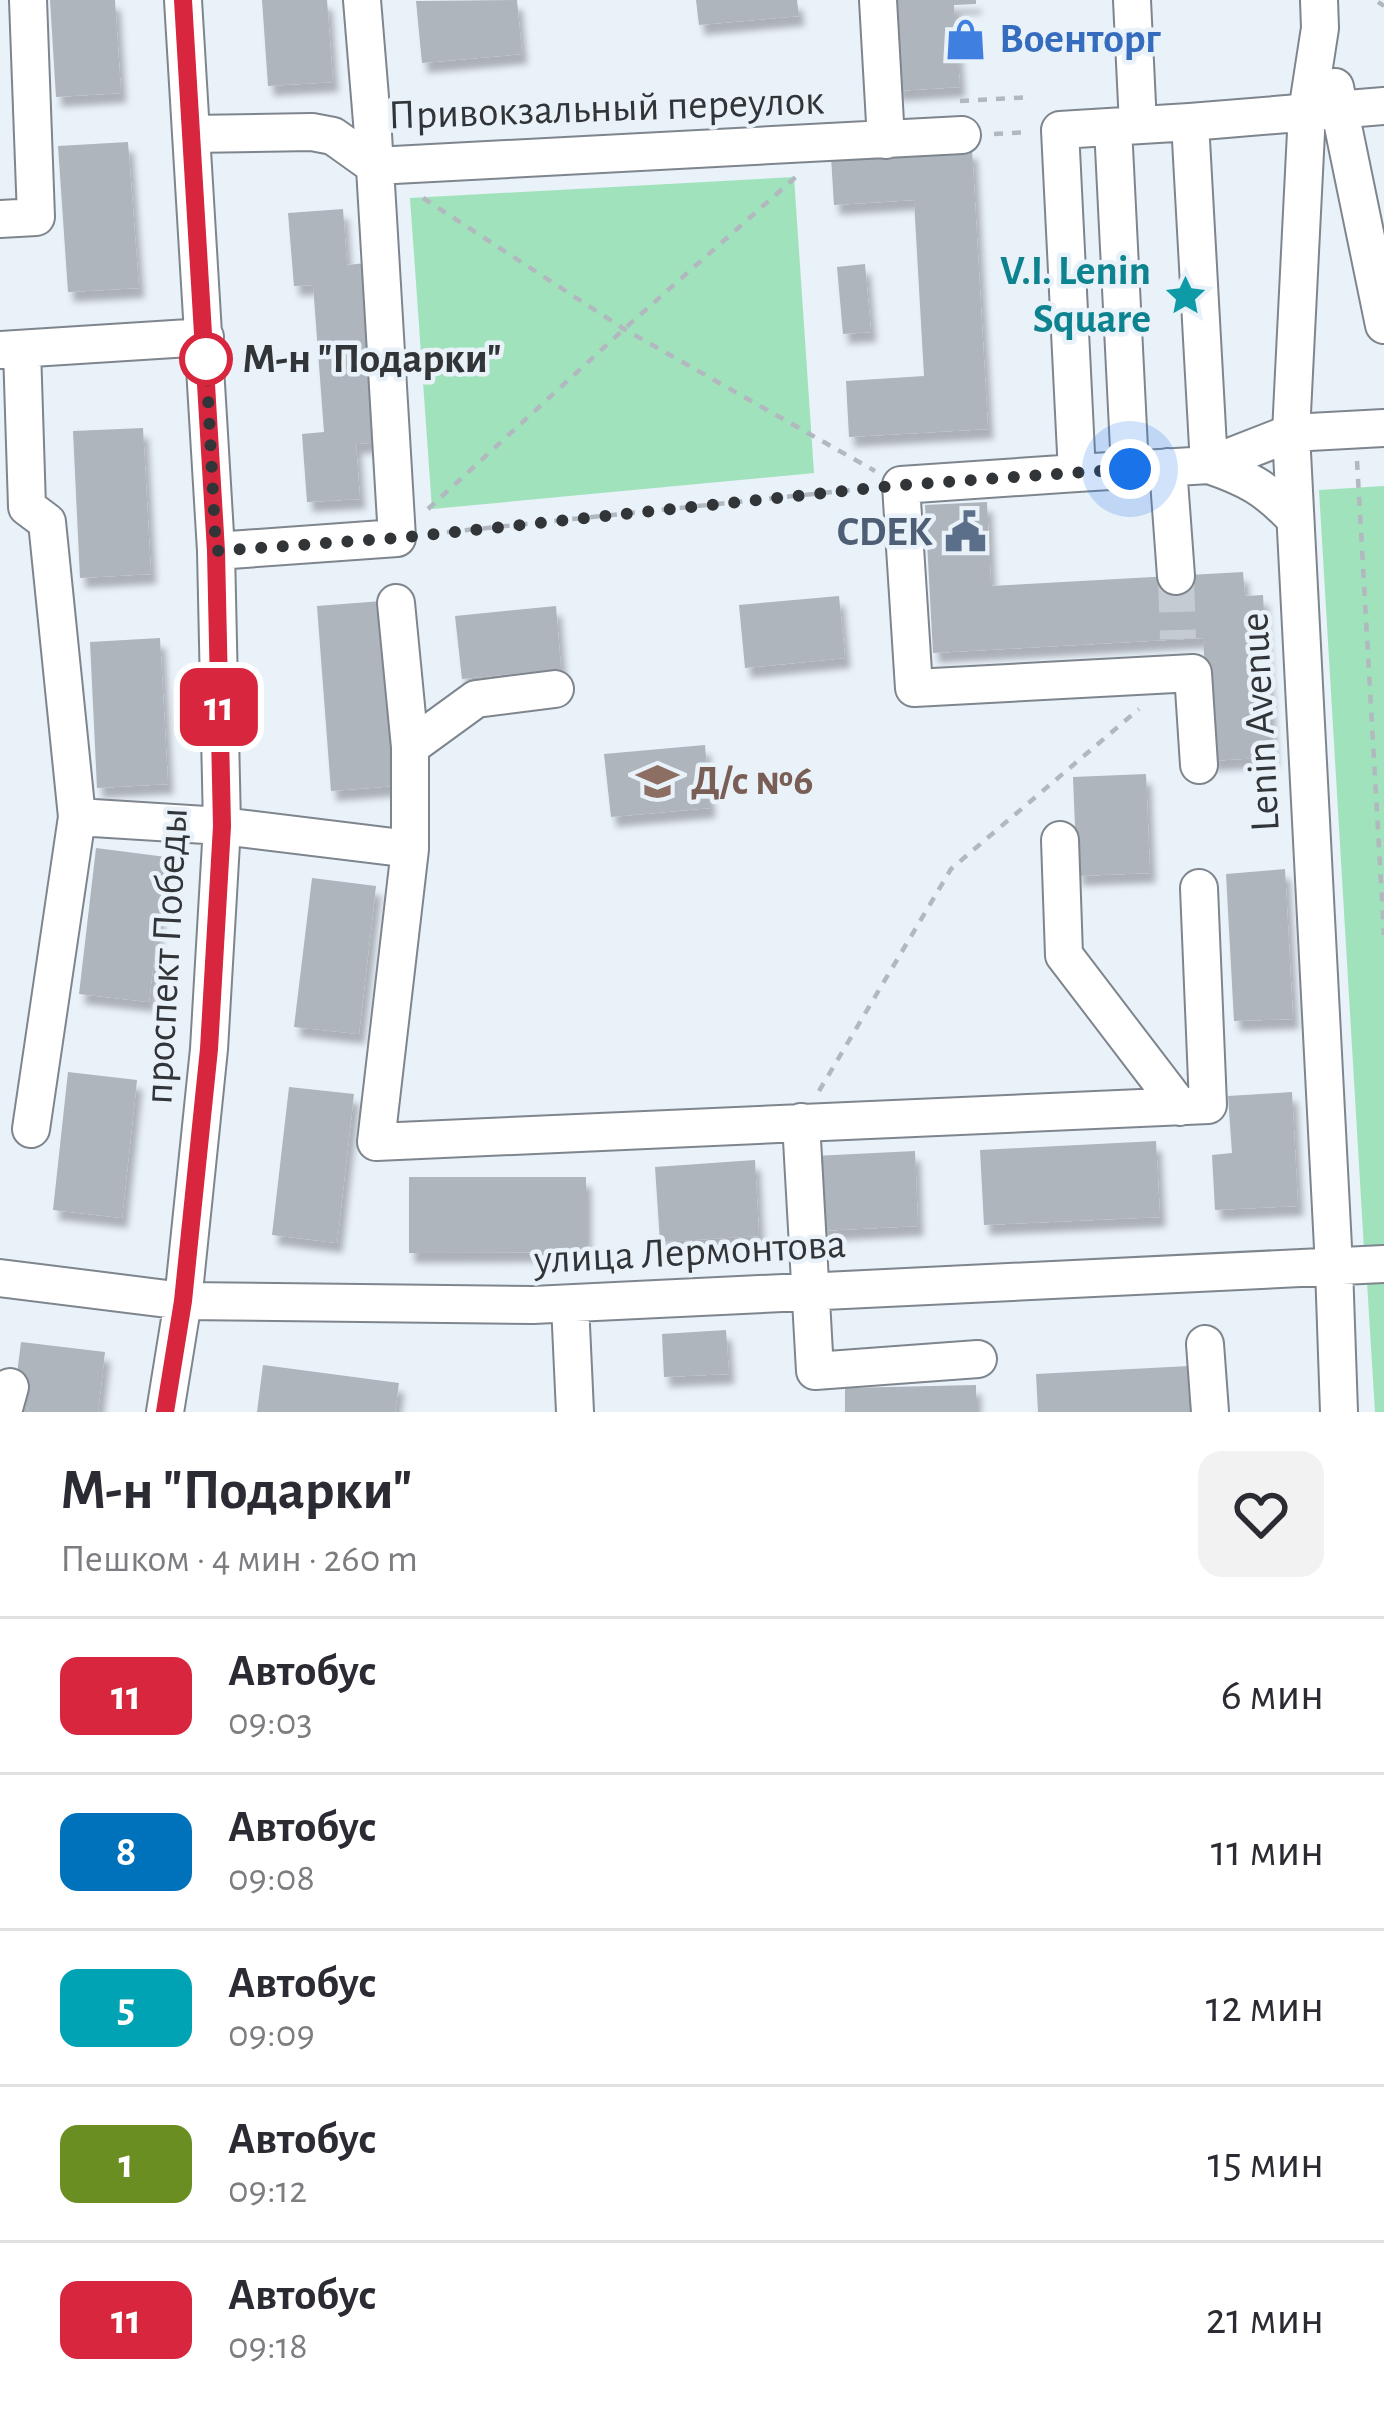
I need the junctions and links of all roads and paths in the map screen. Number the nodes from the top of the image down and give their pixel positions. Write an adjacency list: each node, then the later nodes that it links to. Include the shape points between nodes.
1 (28, 0): 17 (street, via 36,217)
2 (183, 0): 12 (street, проспект Победы)
3 (362, 0): 16 (street)
4 (878, 0): 14 (street)
5 (1132, 0): 10 (street)
6 (1320, 14): 8 (street, Lenin Avenue)
7 (1384, 106): 8 (street)
8 (1324, 111): 9 (street); 18 (street, Lenin Avenue); 23 (street, Lenin Avenue)
9 (1190, 122): 10 (street); 24 (street)
10 (1126, 126): 11 (street); 26 (street)
11 (1060, 130): 13 (path); 27 (street)
12 (190, 134): 16 (street, Привокзальный переулок, via 312,132 333,136); 20 (street, проспект Победы)
13 (962, 135): 14 (street, Привокзальный переулок)
14 (886, 140): 15 (street, Привокзальный переулок)
15 (834, 144): 16 (street, Привокзальный переулок); 19 (path)
16 (375, 166): 19 (path); 31 (street)
17 (0, 219)
18 (1384, 325)
19 (624, 329): 28 (path); 31 (path)
20 (205, 337): 21 (street); 32 (street, проспект Победы)
21 (11, 350): 29 (street, via 25,390)
22 (1369, 428): 23 (street); 44 (path, via 1364,561)
23 (1291, 433): 24 (street); 30 (street, Lenin Avenue)
24 (1209, 465): 25 (street); 30 (street, via 1270,493)
25 (1168, 467): 26 (street); 33 (street)
26 (1130, 469): 27 (street)
27 (1077, 473): 28 (street)
28 (901, 485): 31 (path); 35 (street, via 914,688)
29 (13, 508): 39 (street, via 47,522)
30 (1294, 518): 49 (street, Lenin Avenue)
31 (397, 538): 32 (street)
32 (216, 551): 40 (street, проспект Победы)
33 (1176, 576)
34 (396, 603): 37 (street)
35 (1179, 674): 38 (street, via 1193,673); 46 (path, via 951,869)
36 (555, 689): 37 (street, via 476,699)
37 (410, 747): 42 (street)
38 (1199, 765)
39 (77, 817): 40 (street); 47 (street)
40 (222, 826): 42 (street); 52 (street, проспект Победы)
41 (1060, 840): 45 (street, via 1064,955)
42 (410, 850): 46 (street, via 376,1142)
43 (1199, 888): 45 (street, via 1208,1106)
44 (1384, 935)
45 (1180, 1106): 46 (street)
46 (801, 1122): 51 (street)
47 (32, 1129)
48 (1384, 1264): 49 (street, улица Лермонтова)
49 (1334, 1267): 51 (street, улица Лермонтова); 59 (street, Lenin Avenue)
50 (0, 1278): 52 (street, улица Лермонтова)
51 (809, 1292): 53 (street, улица Лермонтова); 55 (street, via 814,1371)
52 (183, 1301): 53 (street, улица Лермонтова); 56 (street, проспект Победы)
53 (570, 1304): 57 (street)
54 (1205, 1344): 58 (street)
55 (978, 1359)
56 (165, 1412)
57 (574, 1412)
58 (1210, 1412)
59 (1339, 1412)

